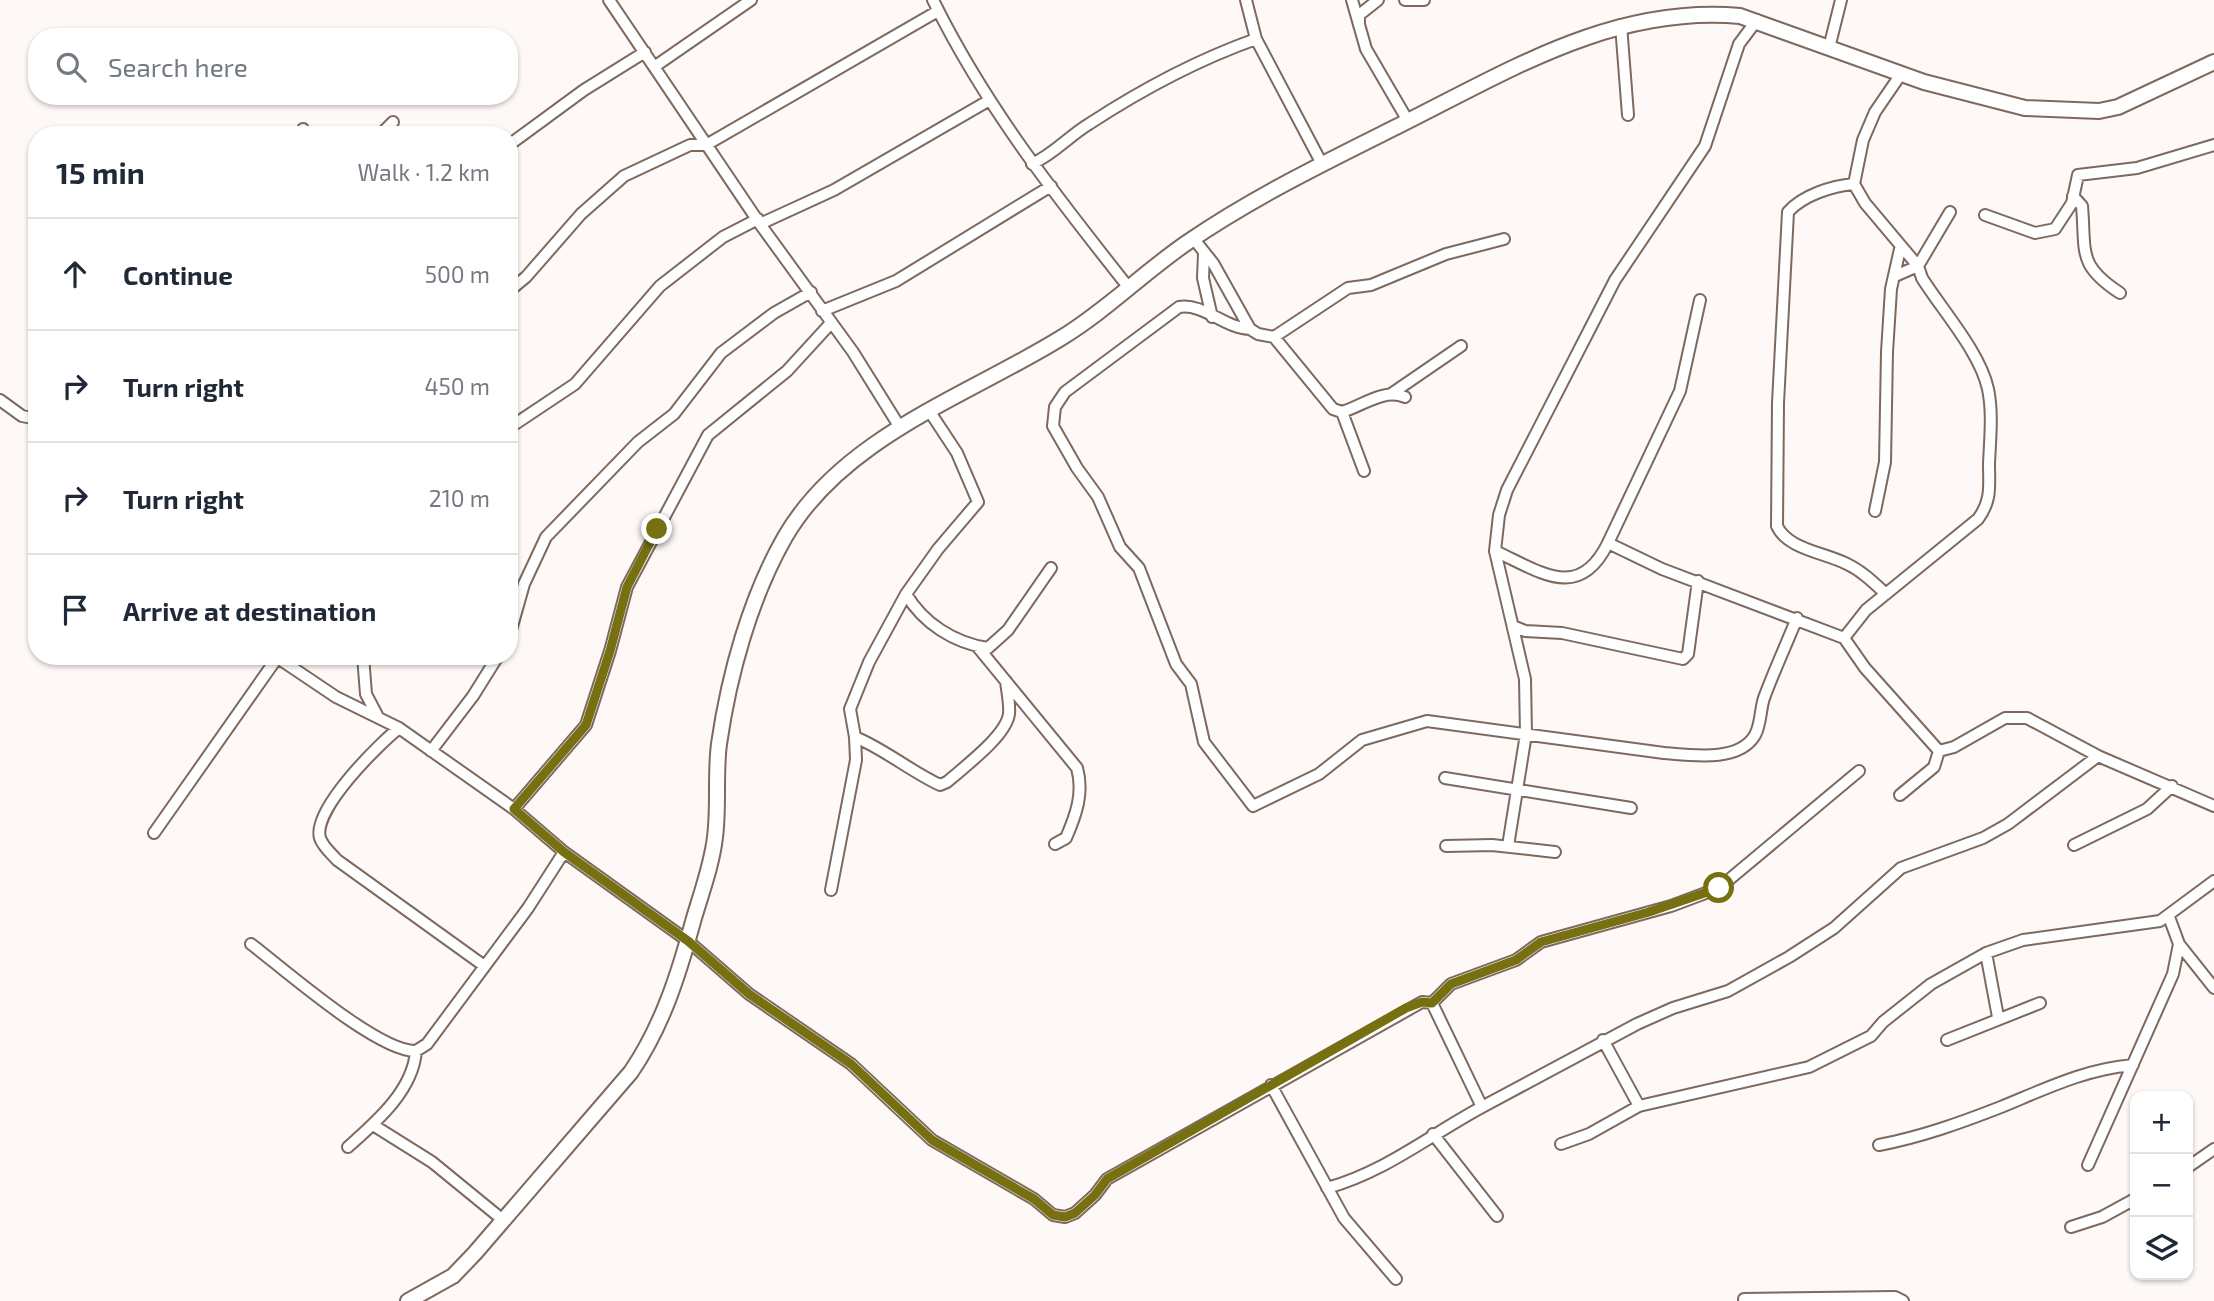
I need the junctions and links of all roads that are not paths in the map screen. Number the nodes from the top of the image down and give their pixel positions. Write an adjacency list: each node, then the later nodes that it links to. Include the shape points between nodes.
1 (609, 0): 16 (street)
2 (751, 0): 18 (street)
3 (933, 0): 10 (street)
4 (1246, 0): 14 (street)
5 (1352, 0): 13 (street)
6 (1378, 0): 13 (street, via 1359,15)
7 (1405, 0): 8 (street)
8 (1424, 0)
9 (1841, 0): 15 (street)
10 (938, 11): 20 (street); 26 (street)
11 (1756, 20): 12 (street, via 1714,14); 15 (street); 64 (street, via 1739,44 1705,146 1615,280 1507,490)
12 (1621, 25): 21 (street); 22 (street, via 1553,48)
13 (1359, 28): 22 (street, via 1375,66)
14 (1256, 39): 28 (street, via 1188,67 1085,126); 29 (street)
15 (1829, 48): 19 (street)
16 (645, 52): 18 (street); 25 (street)
17 (2214, 62): 19 (street, via 2148,94 2099,111 2025,108)
18 (654, 67): 26 (street)
19 (1901, 75): 30 (street, via 1875,112 1863,140)
20 (988, 101): 28 (street); 35 (street, via 834,190)
21 (1628, 115)
22 (1408, 121): 29 (street)
23 (393, 122): 24 (street)
24 (389, 126)
25 (518, 138)
26 (706, 145): 35 (street); 42 (street, via 690,145 624,176 596,199)
27 (2214, 145): 32 (street, via 2137,168 2078,175)
28 (1032, 164): 31 (street)
29 (1322, 164): 36 (street)
30 (1854, 184): 38 (street); 68 (street, via 1820,193 1788,212 1777,526 1786,539 1848,564)
31 (1051, 186): 43 (street); 47 (street, via 896,281)
32 (2073, 196): 34 (street, via 2060,223 2046,232 2035,233); 45 (street, via 2082,206 2082,248 2089,264 2095,275)
33 (1950, 212): 40 (street)
34 (1984, 215)
35 (759, 222): 44 (street); 59 (street, via 723,237 660,286 575,384)
36 (1193, 238): 39 (street); 43 (street)
37 (1504, 239): 51 (street, via 1459,250 1371,285 1349,288)
38 (1900, 248): 40 (street); 41 (street)
39 (1204, 254): 48 (street, via 1203,278); 50 (street)
40 (1918, 266): 41 (street); 68 (street, via 1988,388 1991,494 1978,519)
41 (1895, 276): 62 (street, via 1887,352 1885,462)
42 (518, 284)
43 (1129, 288): 56 (street, via 1061,338)
44 (811, 292): 47 (street); 69 (street, via 774,313 721,354 674,414 638,442 546,537)
45 (2120, 293)
46 (1700, 300): 63 (street, via 1680,391)
47 (822, 311): 49 (street)
48 (1212, 317): 50 (street, via 1232,327); 81 (street, via 1194,307 1179,307 1065,393 1052,415 1053,426 1098,497 1120,547 1147,585 1176,664 1191,684 1204,741 1241,792 1253,806 1259,805 1319,774 1362,740 1417,723)
49 (831, 323): 60 (street); 93 (street, via 787,372 708,435 627,587 586,725)
50 (1250, 329): 51 (street)
51 (1274, 337): 57 (street, via 1326,402)
52 (1461, 346): 53 (street)
53 (1389, 395): 54 (street); 57 (street)
54 (1405, 397)
55 (0, 400): 58 (street)
56 (930, 412): 60 (street); 67 (street, via 957,453 978,502)
57 (1342, 412): 61 (street)
58 (28, 417)
59 (518, 422)
60 (901, 429): 104 (street, via 835,475 786,535 766,574 728,699 719,746 715,843)
61 (1364, 471)
62 (1875, 511)
63 (1608, 543): 64 (street, via 1587,573 1568,579); 66 (street)
64 (1494, 551): 71 (street)
65 (1051, 568): 73 (street, via 997,642 988,648)
66 (1698, 581): 70 (street); 71 (street, via 1688,654 1682,659)
67 (906, 594): 73 (street, via 920,616); 82 (street, via 850,709)
68 (1886, 594): 72 (street)
69 (518, 606)
70 (1797, 618): 72 (street); 81 (street, via 1762,705 1756,734 1741,748 1703,755)
71 (1513, 626): 81 (street, via 1525,669)
72 (1844, 638): 84 (street)
73 (976, 646): 78 (street)
74 (270, 665): 94 (street)
75 (288, 665): 79 (street)
76 (364, 665): 79 (street, via 366,694)
77 (492, 665): 83 (street)
78 (1006, 679): 82 (street, via 1007,723 940,785); 95 (street, via 1077,768 1078,803 1066,838)
79 (376, 715): 80 (street)
80 (399, 728): 83 (street); 108 (street, via 376,747 348,782 324,816 320,839 337,860)
81 (1526, 734): 89 (street)
82 (855, 737): 102 (street, via 856,760)
83 (431, 751): 93 (street)
84 (1939, 751): 85 (street, via 2016,716); 90 (street, via 1934,766)
85 (2098, 756): 88 (street); 113 (street, via 2008,824 1901,868 1834,928 1800,951 1728,990 1674,1007)
86 (1859, 771): 110 (street, via 1719,888 1541,942 1516,960 1451,984)
87 (1445, 778): 89 (street)
88 (2172, 786): 91 (street); 96 (street, via 2147,809)
89 (1516, 788): 92 (street); 98 (street)
90 (1900, 795)
91 (2214, 806)
92 (1631, 808)
93 (514, 809): 99 (street)
94 (154, 833)
95 (1055, 844)
96 (2074, 845)
97 (1446, 846): 98 (street)
98 (1508, 846): 100 (street)
99 (564, 852): 104 (street); 108 (street)
100 (1555, 852)
101 (2214, 881): 103 (street)
102 (831, 890)
103 (2169, 917): 106 (street); 107 (street, via 2144,925 2023,940)
104 (688, 941): 117 (street, via 749,994 851,1064 932,1140 1034,1199 1053,1215 1075,1213 1107,1179); 131 (street, via 676,982 646,1050)
105 (251, 944): 115 (street, via 379,1038 398,1050)
106 (2179, 944): 109 (street); 116 (street, via 2173,974)
107 (1986, 953): 112 (street); 118 (street, via 1931,984 1871,1036 1834,1057 1788,1073)
108 (483, 965): 115 (street, via 427,1044)
109 (2214, 988)
110 (1432, 1003): 117 (street, via 1406,1008); 119 (street)
111 (2040, 1003): 112 (street)
112 (1998, 1017): 114 (street)
113 (1604, 1040): 118 (street); 119 (street)
114 (1947, 1040)
115 (416, 1051): 120 (street, via 397,1095)
116 (2133, 1065): 123 (street, via 2075,1076 1929,1135); 127 (street)
117 (1271, 1085): 128 (street)
118 (1639, 1106): 122 (street)
119 (1482, 1107): 121 (street)
120 (373, 1125): 124 (street); 131 (street, via 432,1162)
121 (1433, 1134): 128 (street, via 1371,1173); 130 (street)
122 (1561, 1144)
123 (1879, 1146)
124 (348, 1147)
125 (2214, 1149): 126 (street)
126 (2193, 1164)
127 (2088, 1165)
128 (1327, 1188): 133 (street, via 1359,1239)
129 (2130, 1202): 132 (street)
130 (1497, 1216)
131 (503, 1220): 135 (street, via 453,1276)
132 (2071, 1227)
133 (1396, 1279)
134 (1744, 1298): 136 (street, via 1884,1297)
135 (408, 1301)
136 (1903, 1301)

